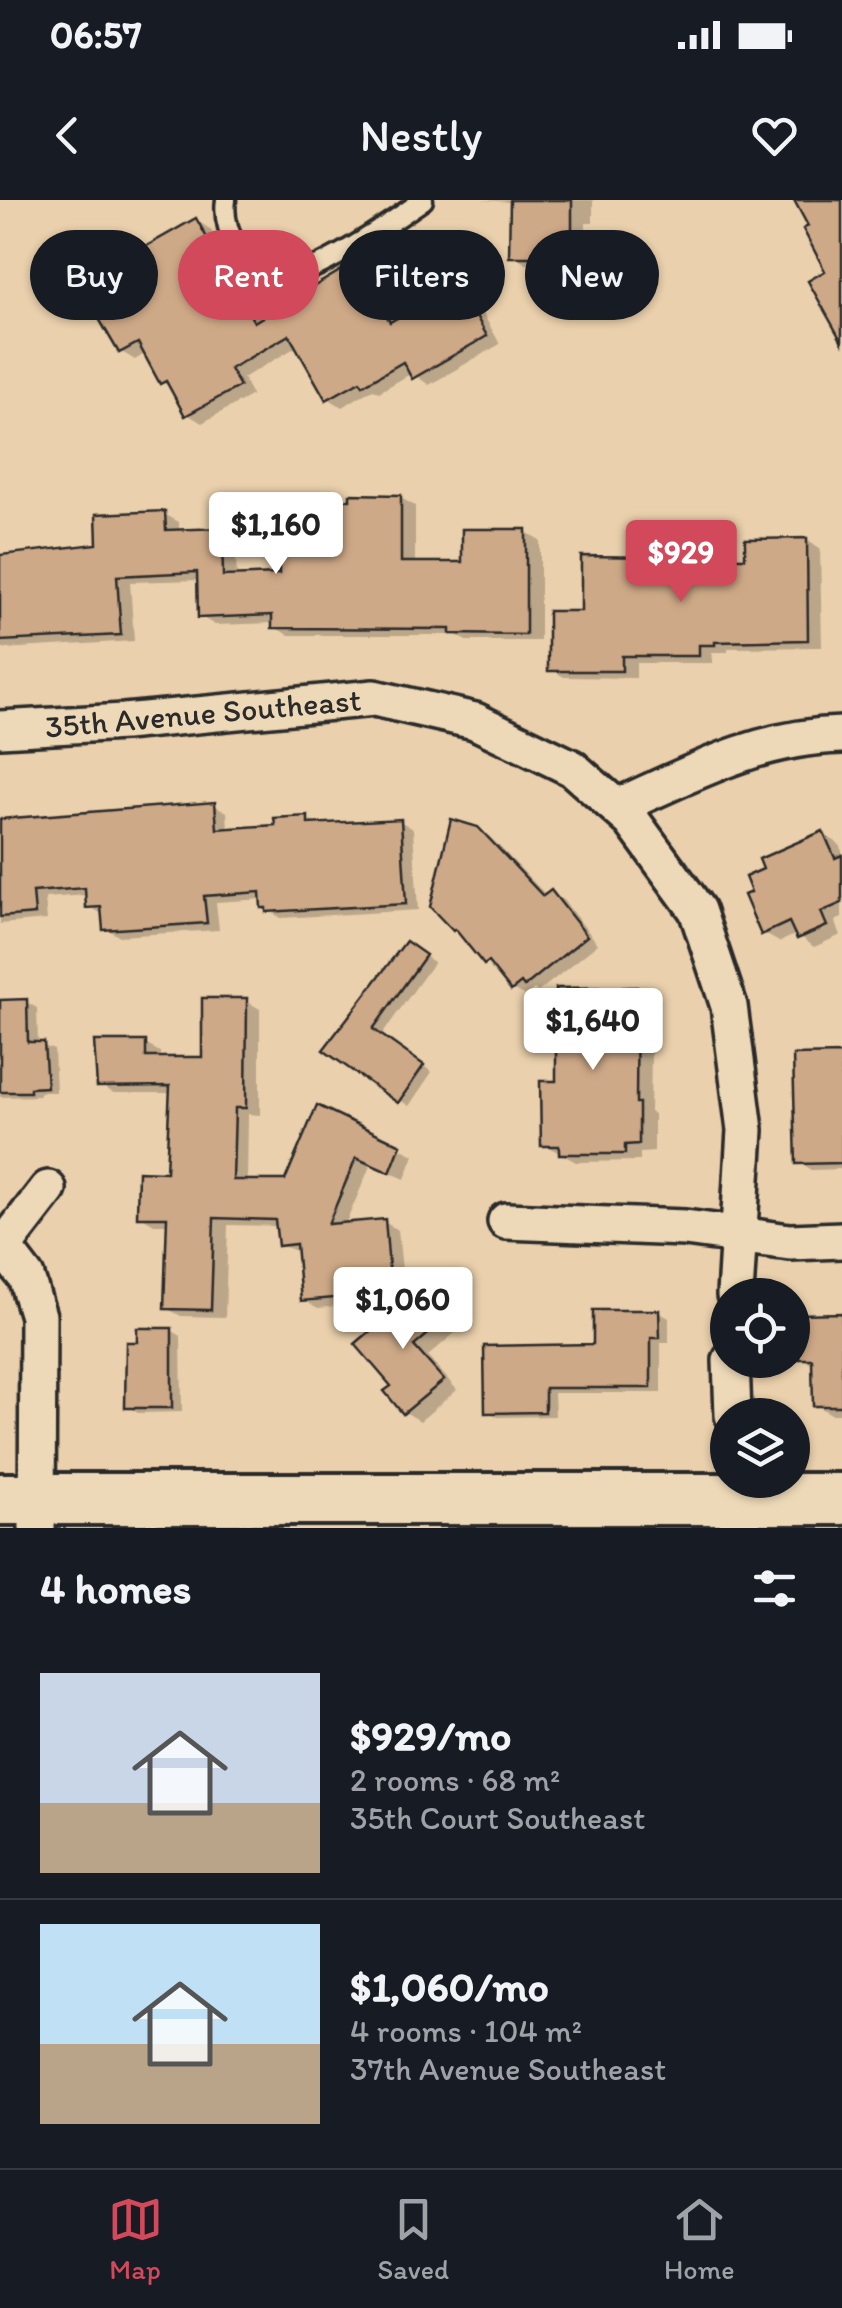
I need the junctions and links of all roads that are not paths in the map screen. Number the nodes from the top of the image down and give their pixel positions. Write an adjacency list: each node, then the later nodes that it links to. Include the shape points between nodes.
1 (226, 200): 2 (lane, via 228,232 245,262 260,278 278,280 309,270)
2 (423, 200)
3 (0, 729): 5 (street, 35th Avenue Southeast, via 374,698 474,721 572,768)
4 (842, 735): 5 (street, via 742,750)
5 (618, 808): 8 (street, 35th Avenue Southeast, via 697,910 729,1006 745,1130)
6 (48, 1189): 10 (street)
7 (506, 1221): 8 (street)
8 (740, 1235): 9 (street); 11 (street, 35th Avenue Southeast)
9 (842, 1240)
10 (2, 1244): 14 (street, via 26,1277 38,1316)
11 (736, 1278)
12 (842, 1499): 13 (street)
13 (735, 1502): 14 (street)
14 (25, 1509)

